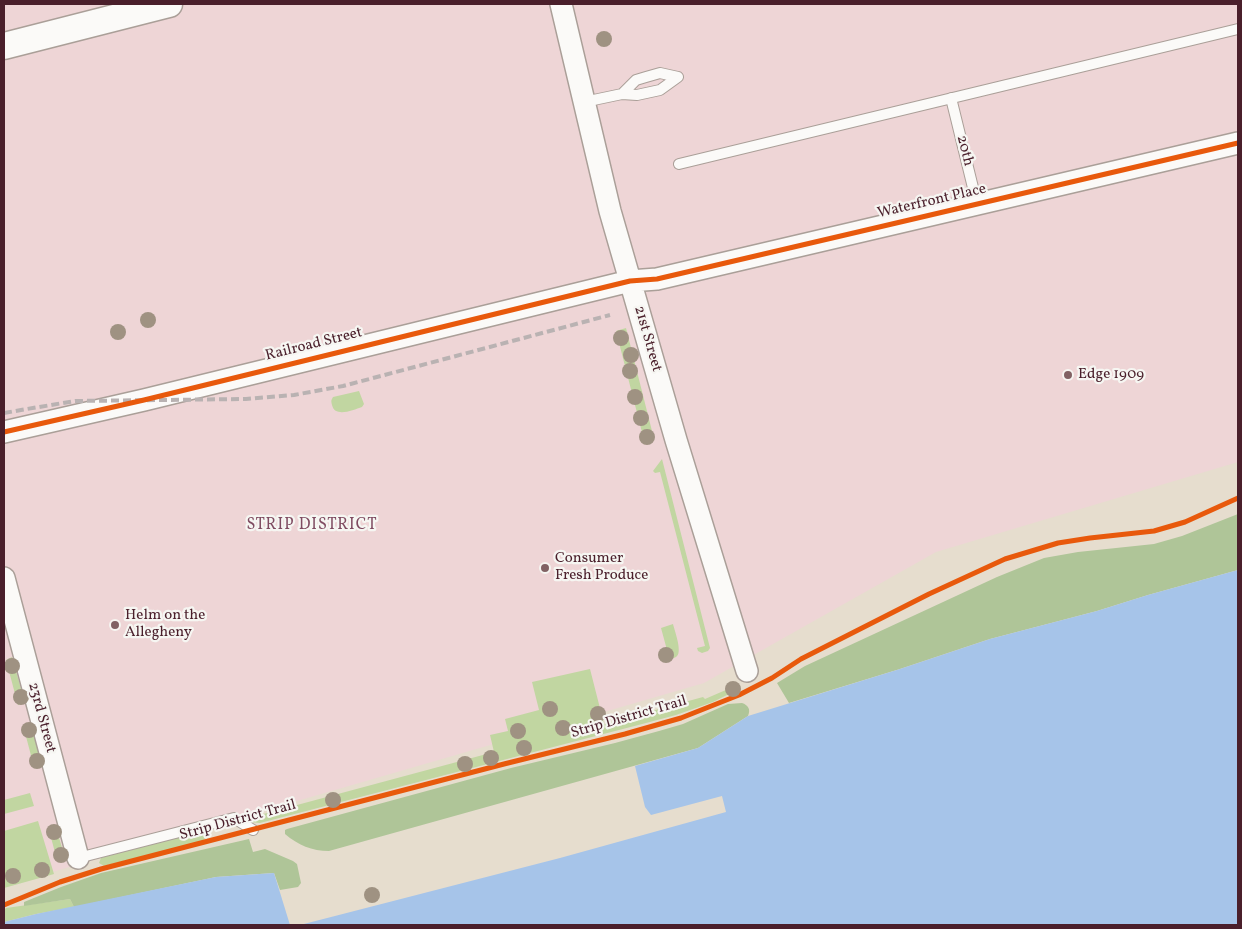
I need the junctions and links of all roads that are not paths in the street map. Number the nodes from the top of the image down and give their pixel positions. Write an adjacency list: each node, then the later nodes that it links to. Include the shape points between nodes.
1 (169, 4): 4 (street)
2 (560, 4): 7 (street, 21st Street)
3 (1238, 29): 6 (lane)
4 (4, 46)
5 (622, 94): 7 (lane)
6 (951, 98): 9 (lane); 10 (lane, 20th)
7 (584, 102): 11 (street, 21st Street)
8 (1238, 143): 10 (street, Waterfront Place)
9 (679, 164)
10 (977, 204): 11 (street, Waterfront Place, via 658,279)
11 (630, 281): 12 (street, Railroad Street); 14 (street, 21st Street)
12 (4, 432)
13 (4, 578): 16 (street, 23rd Street)
14 (747, 671)
15 (253, 830): 16 (lane, via 234,818)
16 (78, 858)

